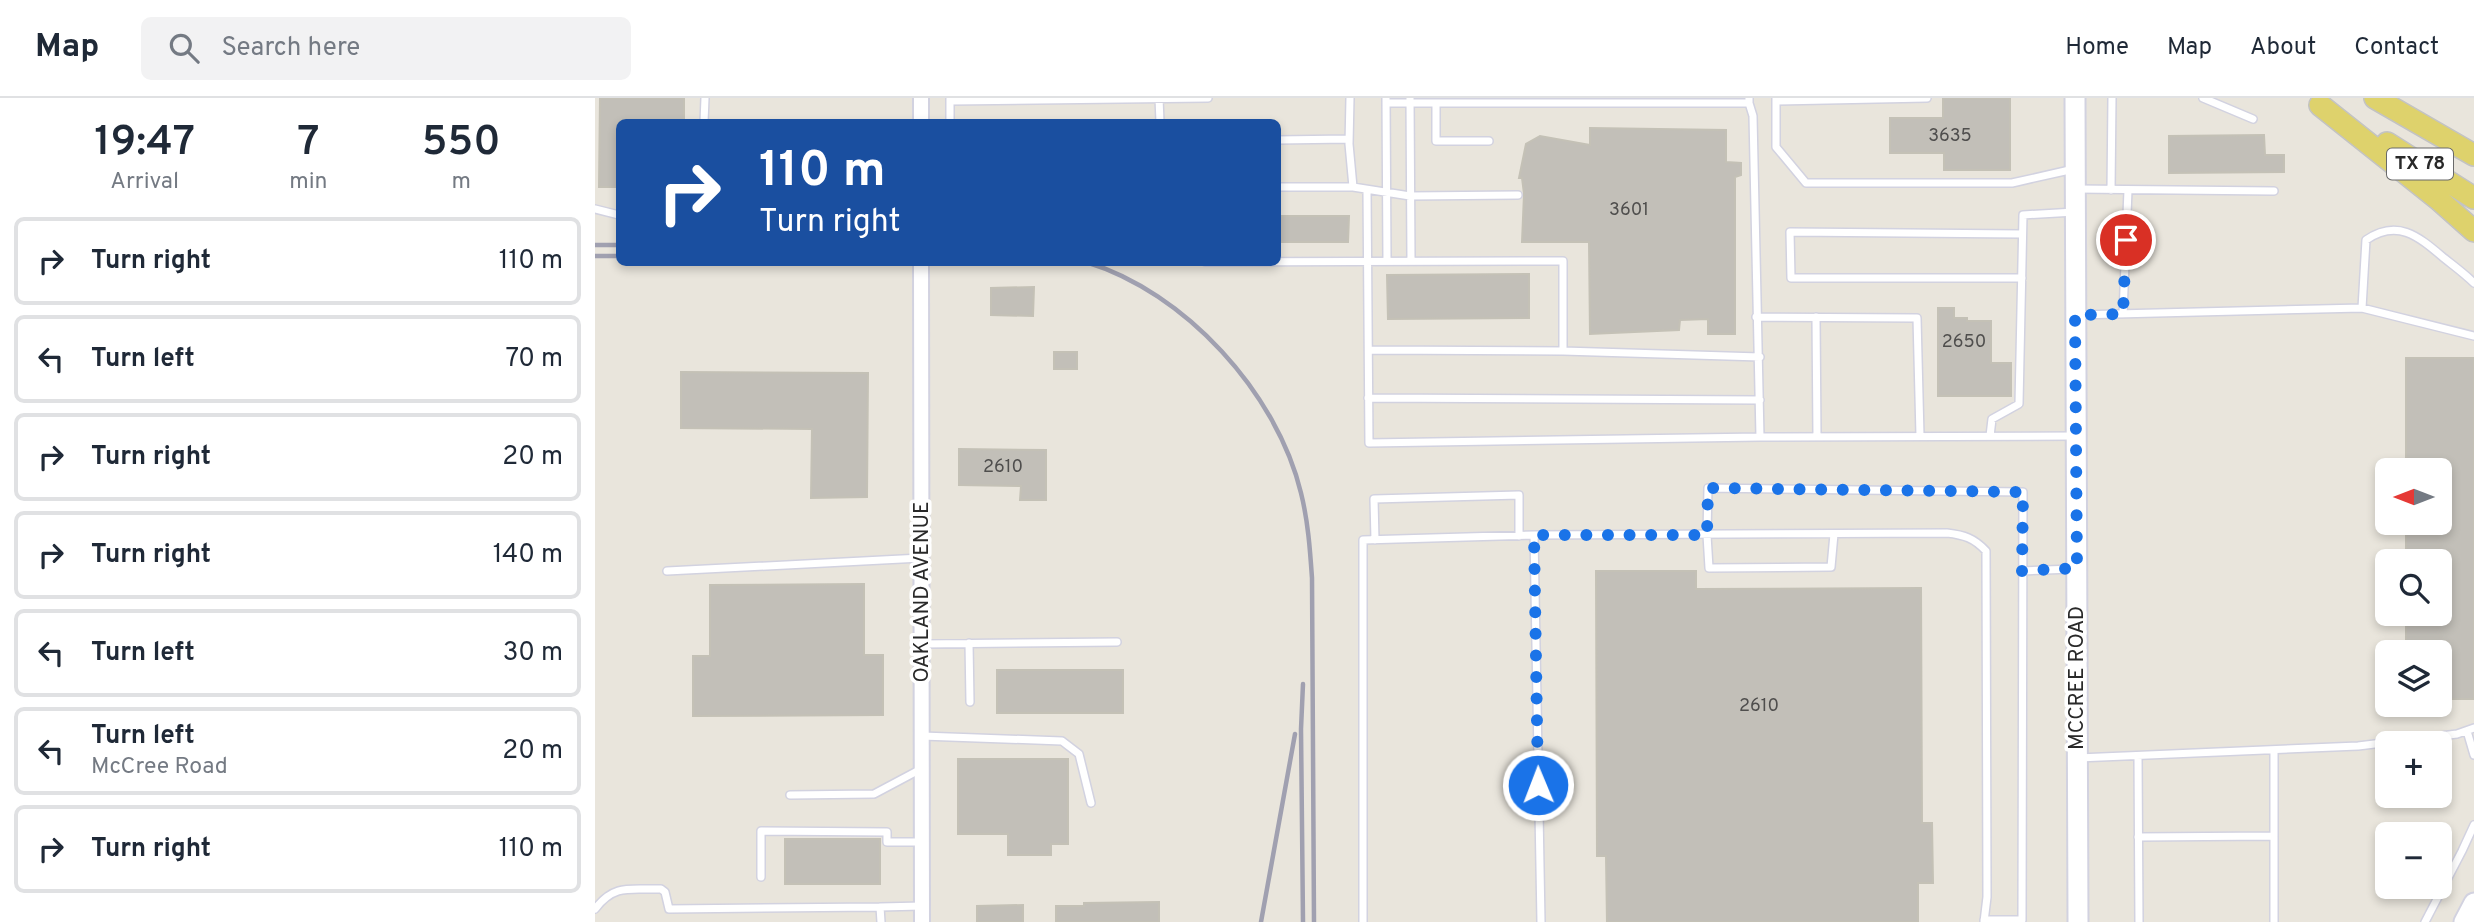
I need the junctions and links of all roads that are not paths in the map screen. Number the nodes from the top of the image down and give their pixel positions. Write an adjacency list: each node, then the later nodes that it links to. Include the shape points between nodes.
1 (705, 98): 18 (lane)
2 (921, 98): 19 (street)
3 (1159, 98): 4 (lane); 11 (lane); 21 (lane)
4 (1208, 98)
5 (1350, 98): 23 (lane)
6 (1927, 98): 12 (lane)
7 (2075, 98): 27 (main road, MCCREE ROAD)
8 (2112, 98): 32 (lane)
9 (2203, 98): 22 (lane)
10 (2375, 98): 26 (main road, TX 78)
11 (950, 99): 20 (lane)
12 (1776, 99): 27 (lane, via 1776,147 1806,183 2012,183)
13 (1749, 100): 17 (lane); 54 (lane)
14 (1386, 101): 15 (lane); 35 (lane)
15 (1410, 101): 17 (lane); 37 (lane)
16 (2314, 101): 38 (main road, TX 78); 42 (main road)
17 (1436, 103): 25 (lane, via 1436,141)
18 (704, 119)
19 (921, 119)
20 (950, 119)
21 (1160, 119)
22 (2253, 120)
23 (1349, 139): 24 (lane); 29 (lane)
24 (1281, 140)
25 (1489, 141)
26 (2474, 155)
27 (2075, 169): 30 (main road, MCCREE ROAD)
28 (1281, 187): 29 (lane)
29 (1353, 187): 31 (lane)
30 (2075, 189): 32 (lane); 40 (main road, MCCREE ROAD)
31 (1367, 190): 35 (lane); 47 (lane)
32 (2111, 190): 33 (lane)
33 (2127, 190): 34 (lane); 52 (lane)
34 (2274, 191)
35 (1387, 193): 37 (lane); 44 (lane)
36 (1518, 195): 37 (lane)
37 (1410, 196): 45 (lane)
38 (2474, 198)
39 (595, 209): 41 (lane)
40 (2075, 212): 43 (lane, via 2023,215); 53 (main road, MCCREE ROAD)
41 (616, 214)
42 (2474, 231)
43 (2022, 234): 49 (lane); 49 (lane, via 1790,232 1791,278)
44 (1387, 261): 45 (lane); 47 (lane)
45 (1411, 261): 58 (lane, via 1563,261)
46 (1281, 262): 47 (lane)
47 (1367, 262): 57 (lane)
48 (921, 266): 72 (street, OAKLAND AVENUE)
49 (2022, 278): 63 (lane, via 2019,404 1992,419)
50 (2474, 283): 51 (lane, via 2416,235 2397,230 2376,233 2366,240)
51 (2362, 308): 52 (lane); 56 (lane)
52 (2123, 314): 53 (lane)
53 (2075, 315): 64 (main road, MCCREE ROAD)
54 (1756, 317): 55 (lane); 59 (lane)
55 (1816, 317): 62 (lane, via 1917,318); 66 (lane)
56 (2474, 336)
57 (1369, 350): 58 (lane); 60 (lane)
58 (1563, 351): 59 (lane)
59 (1760, 357): 61 (lane)
60 (1368, 398): 61 (lane); 65 (lane, via 1369,443)
61 (1760, 400): 65 (lane)
62 (1920, 436): 63 (lane); 66 (lane)
63 (1990, 436): 64 (lane)
64 (2076, 436): 73 (main road, MCCREE ROAD)
65 (1760, 437): 66 (lane)
66 (1817, 437)
67 (1834, 534): 69 (lane); 69 (lane, via 1831,567 1818,568 1709,568); 98 (lane, via 1947,533 1964,535 1986,551)
68 (1534, 535): 69 (lane); 70 (lane); 102 (lane)
69 (1707, 535): 75 (lane, via 1708,488 2023,492)
70 (1519, 536): 71 (lane); 71 (lane, via 1519,495 1374,499)
71 (1375, 540): 101 (lane, via 1363,540)
72 (922, 558): 74 (lane); 78 (street, OAKLAND AVENUE)
73 (2077, 568): 75 (lane); 85 (main road, MCCREE ROAD)
74 (667, 571)
75 (2022, 571): 98 (lane, via 2022,920)
76 (1117, 642): 77 (lane)
77 (969, 643): 78 (lane); 79 (lane)
78 (922, 644): 81 (street, OAKLAND AVENUE)
79 (970, 702)
80 (2471, 729): 82 (lane, via 2358,746); 83 (lane)
81 (922, 736): 86 (street, OAKLAND AVENUE); 88 (lane, via 1062,741 1079,754)
82 (2274, 750): 84 (lane); 90 (lane)
83 (2474, 755)
84 (2138, 756): 85 (lane); 91 (lane)
85 (2077, 758): 103 (main road, MCCREE ROAD)
86 (922, 769): 87 (lane, via 874,794); 92 (street, OAKLAND AVENUE)
87 (790, 795)
88 (1091, 803)
89 (2474, 825): 106 (lane)
90 (2274, 836): 91 (lane); 105 (lane)
91 (2138, 837): 104 (lane)
92 (922, 842): 93 (lane, via 887,842 887,832 761,831); 95 (street, OAKLAND AVENUE)
93 (761, 877)
94 (2474, 903): 107 (main road)
95 (922, 906): 96 (lane); 100 (street, OAKLAND AVENUE)
96 (880, 907): 97 (lane, via 669,909 661,889 613,890); 99 (lane)
97 (595, 909)
98 (1984, 921)
99 (881, 922)
100 (922, 922)
101 (1363, 922)
102 (1541, 922)
103 (2078, 922)
104 (2139, 922)
105 (2274, 922)
106 (2425, 922)
107 (2464, 922)

